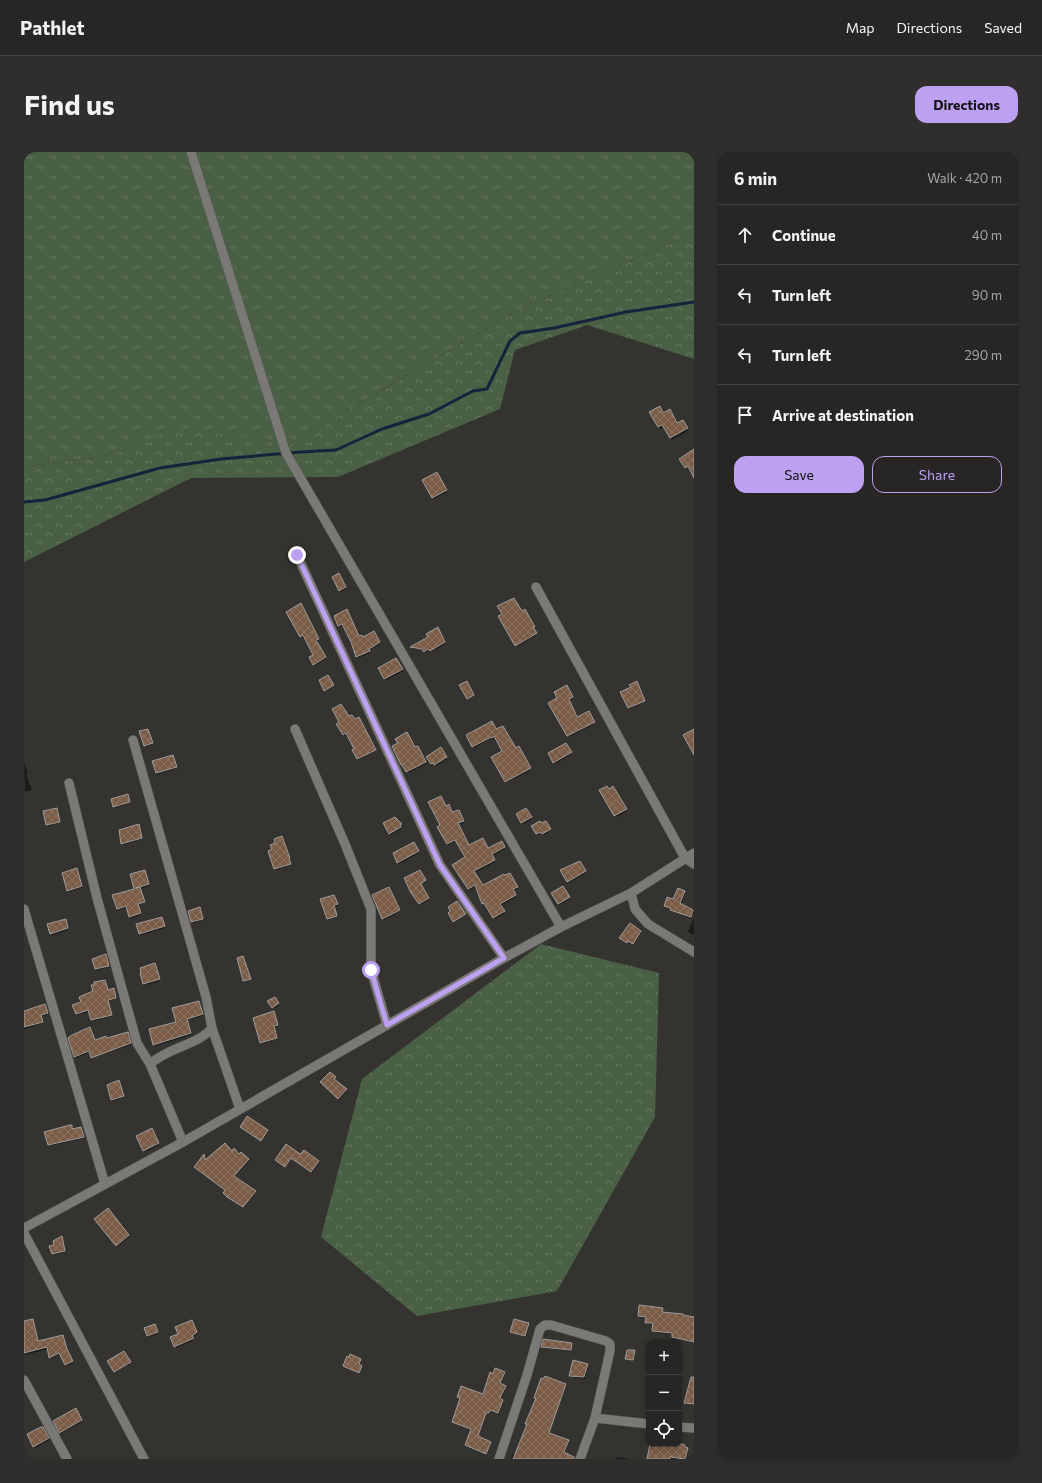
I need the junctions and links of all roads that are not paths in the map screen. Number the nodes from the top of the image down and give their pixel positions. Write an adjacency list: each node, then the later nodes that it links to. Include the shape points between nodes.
1 (190, 152): 12 (street, via 286,453)
2 (297, 555): 14 (street, via 440,865)
3 (536, 587): 8 (street)
4 (295, 729): 15 (street, via 371,909 371,970)
5 (133, 740): 16 (street, via 206,997)
6 (69, 783): 17 (street, via 97,898 137,1043)
7 (694, 853): 8 (street)
8 (685, 858): 9 (street); 10 (street)
9 (694, 864)
10 (631, 893): 12 (street); 13 (street, via 635,909 648,924)
11 (24, 909): 20 (street)
12 (561, 927): 14 (street)
13 (694, 952)
14 (504, 958): 15 (street)
15 (387, 1025): 18 (street)
16 (212, 1028): 17 (street, via 201,1038 167,1052); 18 (street)
17 (150, 1064): 19 (street)
18 (240, 1109): 19 (street)
19 (183, 1142): 20 (street)
20 (105, 1184): 21 (street)
21 (24, 1228)
22 (24, 1233): 29 (street)
23 (24, 1380): 28 (street)
24 (595, 1418): 25 (street); 30 (street, via 610,1344 545,1325 540,1328); 31 (street)
25 (646, 1424)
26 (682, 1427): 27 (street)
27 (694, 1428)
28 (67, 1459)
29 (144, 1459)
30 (499, 1459)
31 (580, 1459)

